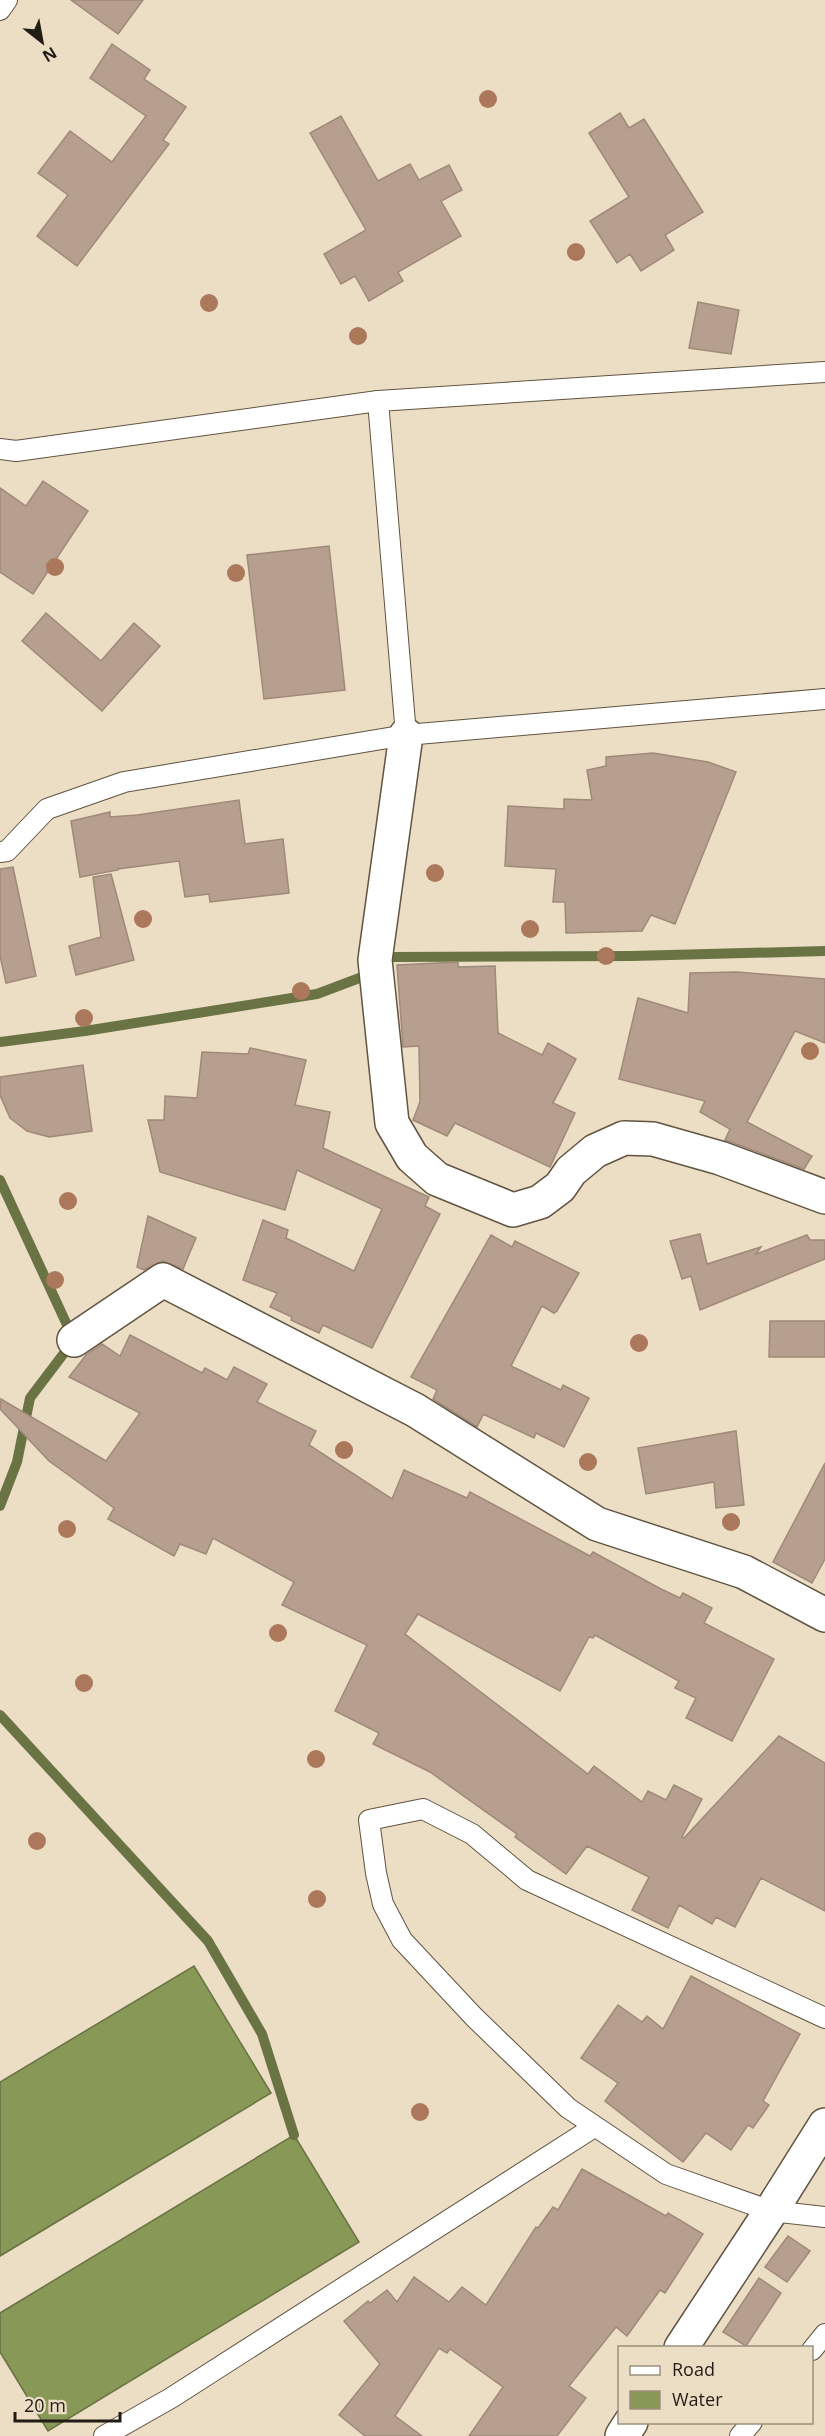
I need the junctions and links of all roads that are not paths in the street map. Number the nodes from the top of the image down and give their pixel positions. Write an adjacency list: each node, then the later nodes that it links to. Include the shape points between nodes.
1 (7, 0): 2 (lane)
2 (0, 10)
3 (825, 367): 4 (lane)
4 (378, 401): 5 (lane, via 16,451); 7 (lane)
5 (0, 449)
6 (825, 699): 7 (lane)
7 (406, 735): 8 (lane, via 124,782 47,809 7,851); 9 (street, via 375,960 392,1123 412,1157 437,1179 513,1209 540,1202 596,1151 624,1138 653,1139 720,1158)
8 (0, 852)
9 (825, 1197)
10 (74, 1340): 11 (street, via 163,1280 415,1410 597,1524 744,1572)
11 (825, 1615)
12 (825, 2018): 14 (lane, via 527,1880 472,1834 423,1809 369,1820 383,1904 402,1940 482,2026 568,2108)
13 (825, 2125): 15 (street)
14 (594, 2127): 15 (lane, via 666,2174); 21 (lane, via 171,2398)
15 (771, 2211): 16 (lane); 18 (street)
16 (825, 2217)
17 (825, 2334): 19 (lane)
18 (682, 2346)
19 (813, 2349)
20 (750, 2424): 22 (lane)
21 (104, 2436)
22 (740, 2436)

